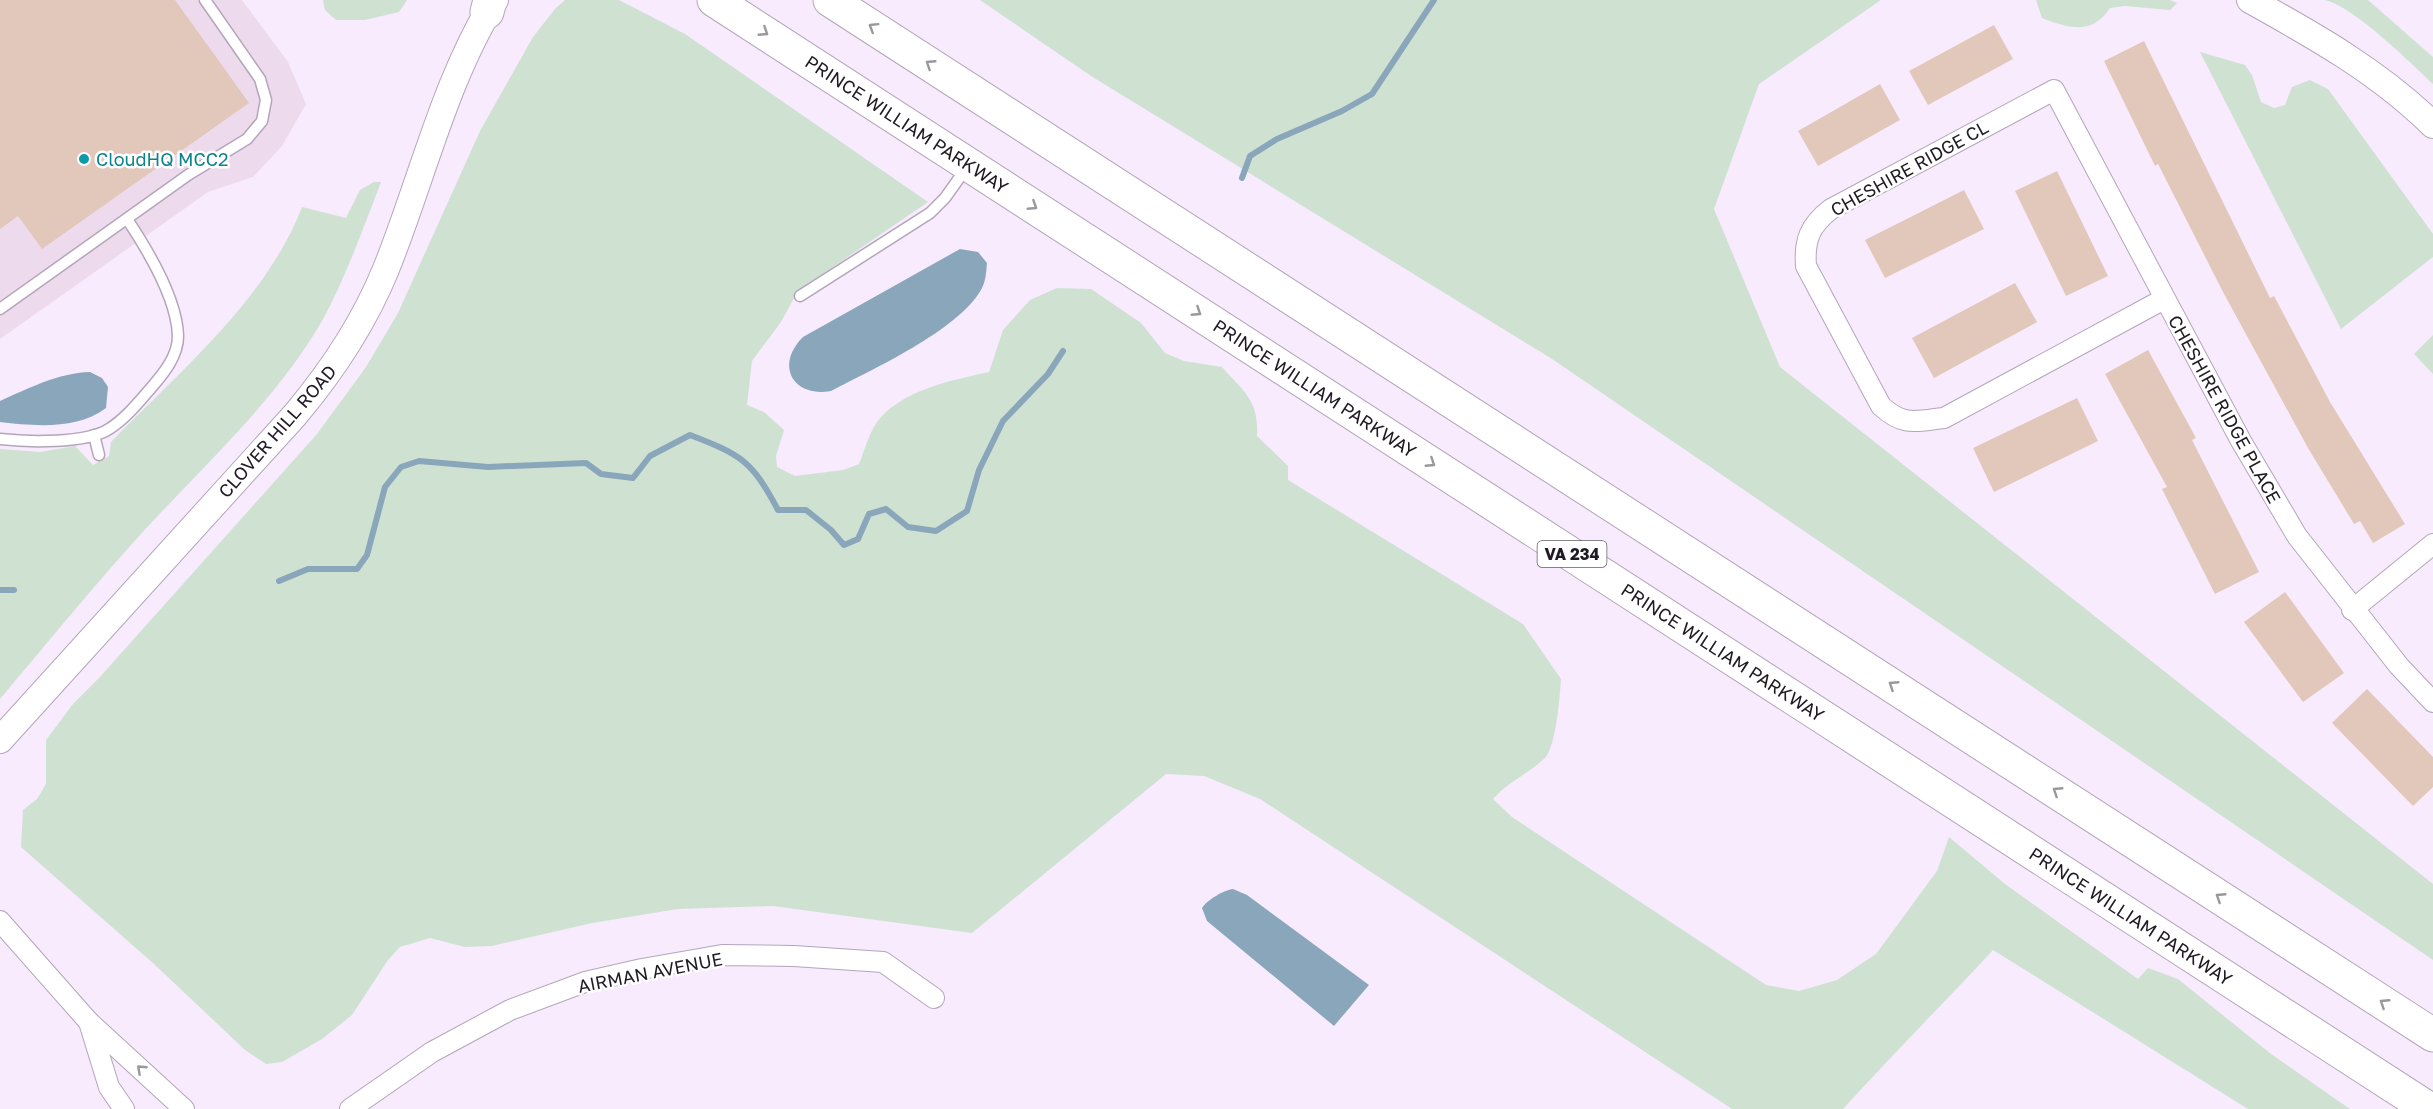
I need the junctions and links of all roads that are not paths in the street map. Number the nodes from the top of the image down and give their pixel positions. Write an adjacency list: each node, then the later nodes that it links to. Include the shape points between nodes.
1 (205, 0): 9 (lane, via 260,79 266,100 262,121 247,139)
2 (714, 0): 8 (highway, PRINCE WILLIAM PARKWAY / VA 234, one-way to 8)
3 (830, 0): 23 (highway, one-way to 3)
4 (2250, 0): 7 (street, via 2341,51)
5 (490, 4): 19 (street, CLOVER HILL ROAD, via 461,65 385,271 338,359 295,415)
6 (2054, 90): 11 (street, CHESHIRE RIDGE PLACE); 11 (street, CHESHIRE RIDGE CL, via 1831,209 1808,234 1804,249 1811,276 1881,406 1894,418 1908,422 1944,418)
7 (2433, 125)
8 (969, 165): 10 (lane, via 930,213); 27 (highway, PRINCE WILLIAM PARKWAY / VA 234, one-way to 27)
9 (127, 219): 12 (lane); 13 (lane, via 173,307 177,347 157,381 134,407 110,429)
10 (800, 296)
11 (2164, 299): 17 (street, CHESHIRE RIDGE PLACE, via 2297,536)
12 (0, 309)
13 (94, 435): 14 (lane, via 29,441); 15 (lane)
14 (0, 439)
15 (99, 455)
16 (2433, 544): 17 (street)
17 (2352, 610): 18 (street, CHESHIRE RIDGE PLACE)
18 (2433, 702)
19 (1, 739)
20 (0, 921): 22 (street)
21 (934, 998): 26 (street, AIRMAN AVENUE, via 883,962 722,956 642,969 585,982 510,1010 432,1052)
22 (90, 1022): 24 (street, via 109,1087); 25 (street, one-way to 22)
23 (2433, 1035)
24 (124, 1109)
25 (184, 1109)
26 (350, 1109)
27 (2429, 1109)

